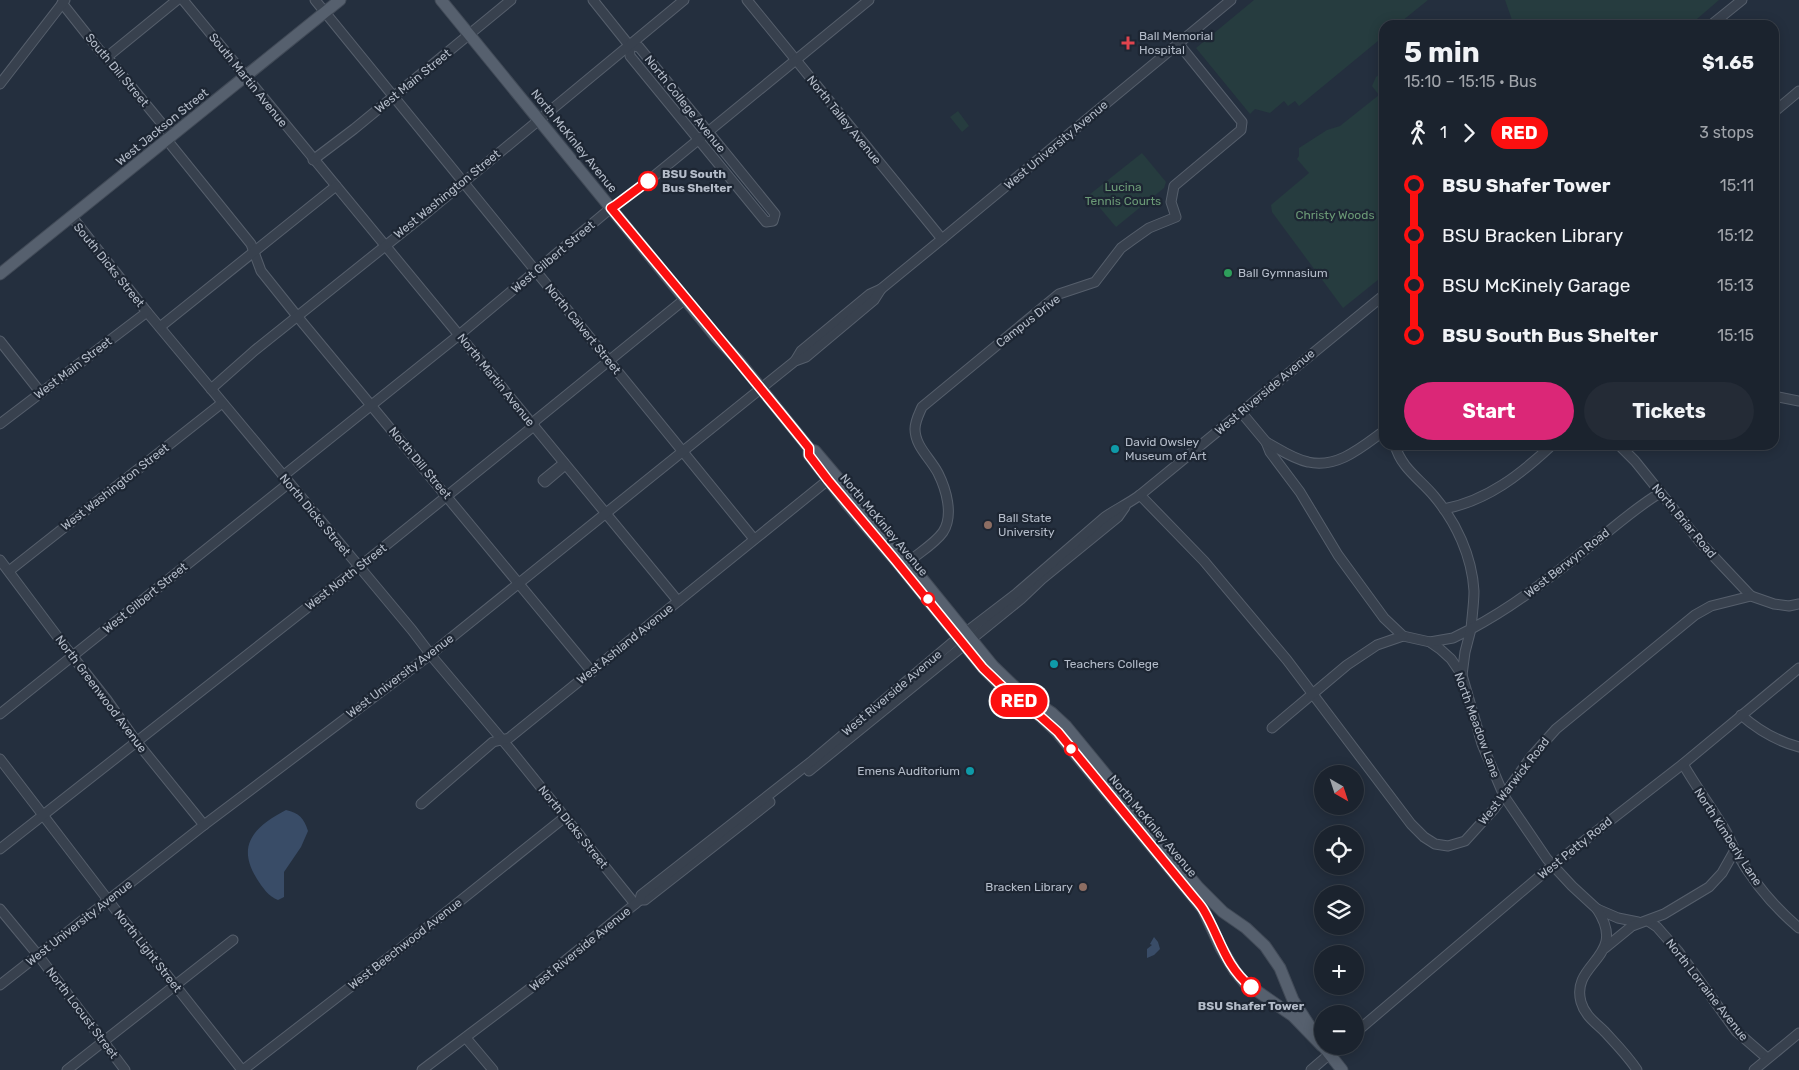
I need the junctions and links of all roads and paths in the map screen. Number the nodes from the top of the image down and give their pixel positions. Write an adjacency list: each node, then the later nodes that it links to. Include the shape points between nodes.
1 (177, 0): 19 (street)
2 (183, 0): 21 (street, South Martin Avenue)
3 (315, 0): 14 (street, North Calvert Street)
4 (340, 0): 14 (main road, West Jackson Street)
5 (440, 0): 16 (main road, North McKinley Avenue)
6 (512, 0): 16 (street, West Main Street)
7 (593, 0): 18 (street, North College Avenue)
8 (684, 0): 18 (street, West Washington Street)
9 (747, 0): 20 (street, North Talley Avenue)
10 (868, 0): 20 (street, West Gilbert Street)
11 (1230, 0): 17 (street, West University Avenue)
12 (1742, 0): 15 (street)
13 (64, 2): 19 (street, South Dill Street); 22 (street)
14 (325, 13): 21 (main road, West Jackson Street); 24 (street, North Calvert Street)
15 (1717, 20)
16 (470, 36): 24 (street, West Main Street); 27 (main road, North McKinley Avenue)
17 (1178, 43): 36 (street, West University Avenue); 75 (street, Campus Drive, via 1242,122 1241,130 1174,186 1171,202 1176,217 1149,228 1121,248 1095,282 1060,294 922,407 915,429 917,439 944,488 948,513 942,533)
18 (629, 45): 27 (street, West Washington Street); 28 (street, North College Avenue, via 639,47); 30 (street, North College Avenue, via 630,56)
19 (107, 57): 29 (street, South Dill Street)
20 (794, 59): 28 (street, West Gilbert Street); 36 (street, North Talley Avenue)
21 (246, 78): 29 (main road, West Jackson Street); 31 (street, South Martin Avenue)
22 (0, 84)
23 (1799, 90): 26 (street)
24 (394, 97): 31 (street, West Main Street); 32 (street, North Calvert Street)
25 (1799, 100): 26 (street)
26 (1781, 106)
27 (538, 120): 32 (street, West Washington Street); 34 (main road, North McKinley Avenue)
28 (708, 132): 30 (street, West Gilbert Street); 30 (street, North College Avenue, via 775,214 773,221 766,222)
29 (170, 138): 35 (main road, West Jackson Street); 38 (street, South Dill Street)
30 (698, 140): 34 (street, West Gilbert Street)
31 (313, 160): 33 (street, North Martin Avenue)
32 (464, 182): 37 (street, West Washington Street); 39 (street, North Calvert Street)
33 (336, 186): 37 (street, North Martin Avenue); 38 (street)
34 (611, 208): 39 (street, West Gilbert Street); 42 (main road, North McKinley Avenue)
35 (72, 217): 40 (main road, West Jackson Street); 43 (street, South Dicks Street)
36 (942, 239): 50 (street, West University Avenue, via 806,357 795,361)
37 (384, 246): 44 (street, West Washington Street); 46 (street, North Martin Avenue)
38 (254, 252): 44 (street, North Dill Street, via 261,271); 45 (street)
39 (536, 272): 46 (street, West Gilbert Street); 48 (street, North Calvert Street)
40 (0, 274)
41 (1379, 298): 56 (street, West Riverside Avenue)
42 (685, 299): 48 (street, West North Street); 50 (main road, North McKinley Avenue)
43 (146, 312): 45 (street, North Dicks Street); 51 (street, West Main Street)
44 (297, 316): 49 (street, West Washington Street); 55 (street, North Dill Street)
45 (160, 327): 49 (street, North Dicks Street)
46 (459, 335): 55 (street, West Gilbert Street); 58 (street, North Martin Avenue)
47 (0, 341): 51 (street)
48 (609, 361): 58 (street, West North Street); 65 (street, North Calvert Street)
49 (210, 389): 54 (street, North Dicks Street)
50 (761, 389): 61 (main road, North McKinley Avenue); 65 (street, West University Avenue)
51 (41, 393): 57 (street, West Main Street)
52 (1779, 397): 53 (street)
53 (1799, 401)
54 (222, 403): 66 (street, North Dicks Street); 77 (street, West Washington Street)
55 (372, 404): 66 (street, West Gilbert Street); 69 (street, North Dill Street)
56 (1241, 412): 60 (street); 70 (street, West Riverside Avenue)
57 (0, 424)
58 (532, 426): 69 (street, West North Street); 72 (street, North Martin Avenue)
59 (1379, 434): 60 (street, via 1350,454 1325,464 1299,459)
60 (1266, 442): 83 (street, via 1356,580 1384,618)
61 (809, 448): 67 (main road, North McKinley Avenue, via 809,455); 75 (main road, via 815,451)
62 (1397, 450): 71 (street, via 1400,460)
63 (1547, 450): 71 (street, via 1528,468 1486,495)
64 (1623, 450): 68 (street, North Briar Road)
65 (682, 451): 72 (street, West University Avenue); 73 (street, North Calvert Street)
66 (286, 479): 76 (street, North Dicks Street); 87 (street, West Gilbert Street)
67 (828, 480): 73 (street, West Ashland Avenue); 75 (main road, North McKinley Avenue)
68 (1660, 493): 79 (street, North Briar Road, via 1700,543); 82 (street, West Berwyn Road, via 1533,590)
69 (447, 495): 76 (street, West North Street); 78 (street, North Dill Street)
70 (1140, 495): 84 (street, West Riverside Avenue, via 1118,517); 91 (street, West Warwick Road, via 1204,560)
71 (1444, 509): 82 (street, via 1461,539 1471,568 1474,598)
72 (605, 513): 78 (street, West University Avenue); 80 (street, North Martin Avenue)
73 (754, 539): 80 (street, West Ashland Avenue)
74 (0, 560): 77 (street, North Greenwood Avenue)
75 (905, 564): 84 (main road, North McKinley Avenue)
76 (359, 567): 86 (street, North Dicks Street); 95 (street, West North Street)
77 (9, 571): 87 (street, North Greenwood Avenue)
78 (518, 582): 86 (street, West University Avenue); 89 (street, North Dill Street)
79 (1751, 596): 81 (street, via 1774,604); 100 (street, West Warwick Road, via 1711,606 1681,625 1556,729 1531,757)
80 (678, 601): 89 (street, West Ashland Avenue)
81 (1799, 604)
82 (1471, 629): 85 (street, West Berwyn Road, via 1445,641); 90 (street)
83 (1403, 636): 85 (street, North Meadow Lane); 91 (street, via 1366,652)
84 (967, 641): 109 (street, West Riverside Avenue, via 641,895); 122 (main road, North McKinley Avenue, via 994,680 1058,732 1203,908 1227,960 1244,982 1283,1008); 122 (main road, North McKinley Avenue, via 1006,679 1066,726 1198,887 1223,912 1260,940 1280,968 1289,993)
85 (1430, 642): 90 (street, North Meadow Lane, via 1446,654)
86 (431, 654): 96 (street, North Dicks Street); 104 (street, West University Avenue)
87 (73, 656): 92 (street, West Gilbert Street); 95 (street, North Greenwood Avenue)
88 (1799, 668): 93 (street, West Petty Road)
89 (592, 672): 96 (street, West Ashland Avenue)
90 (1462, 675): 100 (street, North Meadow Lane, via 1482,744)
91 (1314, 693): 94 (street); 100 (street, West Warwick Road, via 1403,814 1435,844 1448,846 1465,841)
92 (0, 714)
93 (1741, 715): 97 (street, via 1775,738); 99 (street, West Petty Road)
94 (1272, 728)
95 (136, 741): 102 (street, West North Street); 104 (street, North Greenwood Avenue)
96 (503, 741): 101 (street, West Ashland Avenue, via 493,742); 103 (street, North Dicks Street)
97 (1799, 747)
98 (0, 759): 102 (street, North Light Street)
99 (1683, 764): 106 (street, North Kimberly Lane); 107 (street, West Petty Road)
100 (1504, 796): 107 (street, North Meadow Lane)
101 (420, 804)
102 (42, 815): 105 (street, West North Street); 108 (street, North Light Street)
103 (565, 817): 109 (street, North Dicks Street); 130 (street, West Beechwood Avenue)
104 (204, 825): 108 (street, West University Avenue)
105 (0, 849)
106 (1735, 850): 112 (street, via 1722,873 1708,887); 114 (street, North Kimberly Lane, via 1761,888)
107 (1553, 865): 111 (street, North Meadow Lane); 120 (street, West Petty Road)
108 (109, 900): 117 (street, West University Avenue); 119 (street, North Light Street)
109 (638, 902): 123 (street, West Riverside Avenue)
110 (0, 909): 117 (street, North Locust Street)
111 (1597, 909): 113 (street); 116 (street, via 1605,924)
112 (1648, 921): 113 (street); 127 (street, North Lorraine Avenue, via 1678,951 1736,1031)
113 (1638, 922): 116 (street)
114 (1799, 928)
115 (233, 940): 119 (street)
116 (1605, 949): 135 (street, via 1584,975 1580,984 1581,1002 1589,1018)
117 (38, 956): 118 (street, West University Avenue); 124 (street, North Locust Street)
118 (0, 985)
119 (175, 985): 124 (street); 130 (street, North Light Street)
120 (1364, 1025)
121 (1799, 1033): 127 (street)
122 (1314, 1036)
123 (466, 1038): 131 (street, West Riverside Avenue); 132 (street)
124 (103, 1042): 128 (street); 129 (street, North Locust Street)
125 (1321, 1055): 133 (street)
126 (1330, 1055): 134 (main road, North McKinley Avenue)
127 (1767, 1058): 136 (street)
128 (67, 1070)
129 (126, 1070)
130 (243, 1070)
131 (422, 1070)
132 (493, 1070)
133 (1310, 1070)
134 (1342, 1070)
135 (1637, 1070)
136 (1754, 1070)

